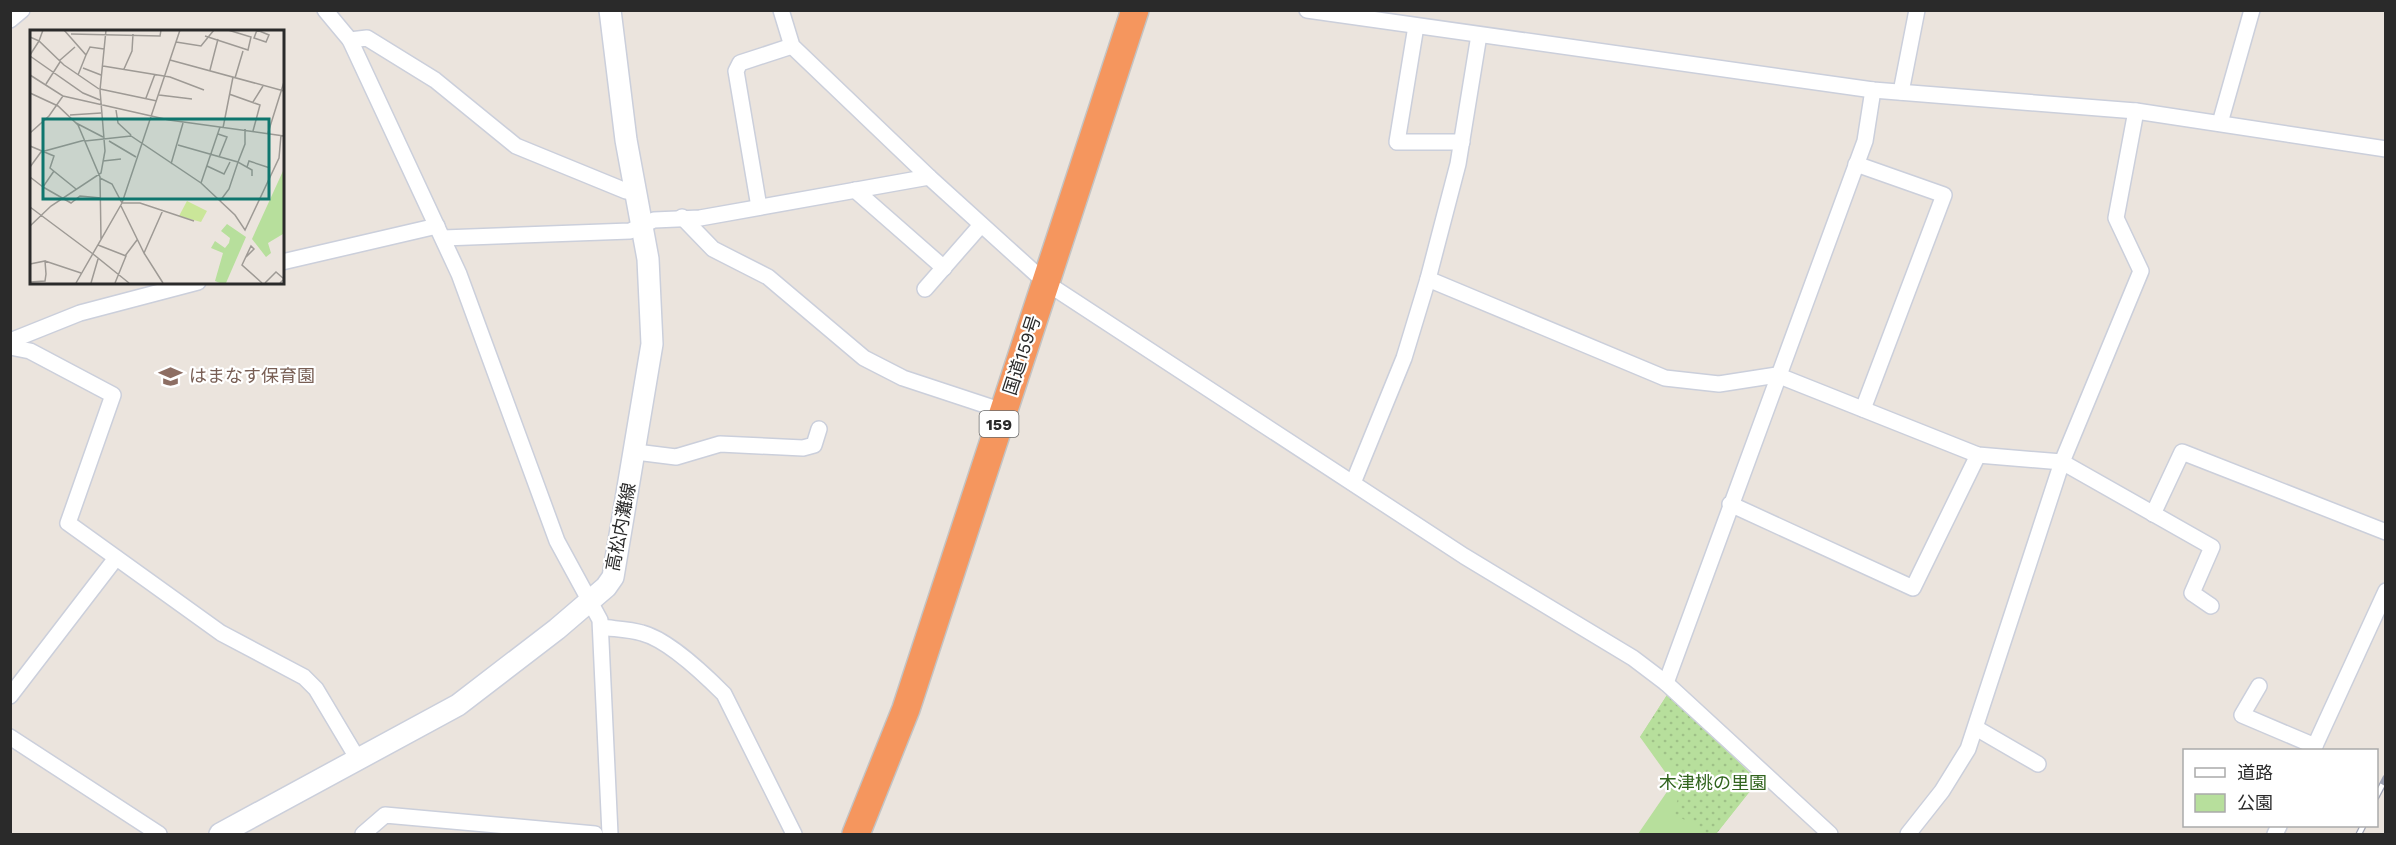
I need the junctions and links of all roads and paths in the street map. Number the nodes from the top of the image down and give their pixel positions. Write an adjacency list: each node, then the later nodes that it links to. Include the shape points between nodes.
1 (22, 10): 9 (street)
2 (325, 10): 12 (street)
3 (610, 10): 23 (main road, 高松内灘線)
4 (781, 10): 13 (street)
5 (1135, 10): 34 (highway, 国道159号 / 159)
6 (1307, 10): 10 (street)
7 (1917, 10): 15 (street)
8 (2252, 10): 17 (street)
9 (10, 20)
10 (1416, 26): 11 (street); 18 (street, via 1396,142)
11 (1479, 35): 14 (street); 18 (street)
12 (350, 40): 23 (street, via 368,38 435,80 516,146); 29 (street)
13 (792, 46): 21 (street); 24 (street, via 740,63 736,71)
14 (1873, 90): 15 (street); 20 (street, via 1865,141)
15 (1901, 92): 16 (street)
16 (2136, 111): 17 (street); 45 (street, via 2116,218 2141,270)
17 (2220, 123): 19 (street)
18 (1462, 142): 33 (street)
19 (2385, 147)
20 (1856, 164): 39 (street); 40 (street, via 1944,195)
21 (929, 177): 22 (street); 28 (street)
22 (855, 190): 24 (street); 32 (street)
23 (636, 192): 27 (main road, 高松内灘線)
24 (759, 207): 26 (street)
25 (681, 217): 26 (street); 27 (street); 30 (street)
26 (700, 218): 30 (street)
27 (642, 225): 29 (street, via 630,231); 43 (main road, 高松内灘線, via 648,259 652,344)
28 (981, 225): 32 (street); 34 (street)
29 (440, 232): 31 (street); 52 (street, via 557,541)
30 (713, 249): 41 (street, via 768,277 864,358 903,378)
31 (284, 262)
32 (944, 268): 36 (street)
33 (1428, 279): 39 (street, via 1665,378 1719,384); 46 (street, via 1404,358)
34 (1045, 282): 41 (highway, 国道159号 / 159); 46 (street)
35 (190, 284): 37 (street, via 80,313)
36 (925, 289)
37 (10, 341)
38 (10, 347): 50 (street, via 30,351 113,395 68,523)
39 (1777, 375): 40 (street); 47 (street)
40 (1863, 409): 44 (street)
41 (1003, 411): 70 (highway, 国道159号 / 159, via 906,709)
42 (819, 429): 43 (street, via 814,445 804,448 720,444 676,457)
43 (636, 452): 52 (main road, 高松内灘線, via 613,577)
44 (1978, 456): 45 (street); 47 (street, via 1912,588)
45 (2062, 462): 48 (street); 59 (street)
46 (1353, 483): 55 (street, via 1464,556 1616,646)
47 (1730, 504): 55 (street)
48 (2153, 514): 49 (street, via 2182,452); 53 (street, via 2212,547 2192,593)
49 (2385, 532)
50 (116, 558): 57 (street); 62 (street, via 220,633 304,676 316,689)
51 (2385, 591): 61 (street)
52 (590, 601): 54 (street); 62 (main road, 高松内灘線, via 458,705)
53 (2211, 606)
54 (601, 627): 68 (street); 69 (street, via 642,632 658,639 724,694)
55 (1666, 683): 71 (street)
56 (2259, 686): 61 (street, via 2242,715)
57 (10, 696)
58 (1956, 735): 59 (street)
59 (1973, 735): 63 (street); 72 (street, via 1952,778)
60 (10, 737): 64 (street)
61 (2314, 748)
62 (359, 761): 65 (main road, 高松内灘線)
63 (2038, 764)
64 (159, 834)
65 (220, 834)
66 (363, 834): 67 (street, via 385,815)
67 (595, 834)
68 (610, 834)
69 (794, 834)
70 (856, 834)
71 (1830, 834)
72 (1908, 834)

